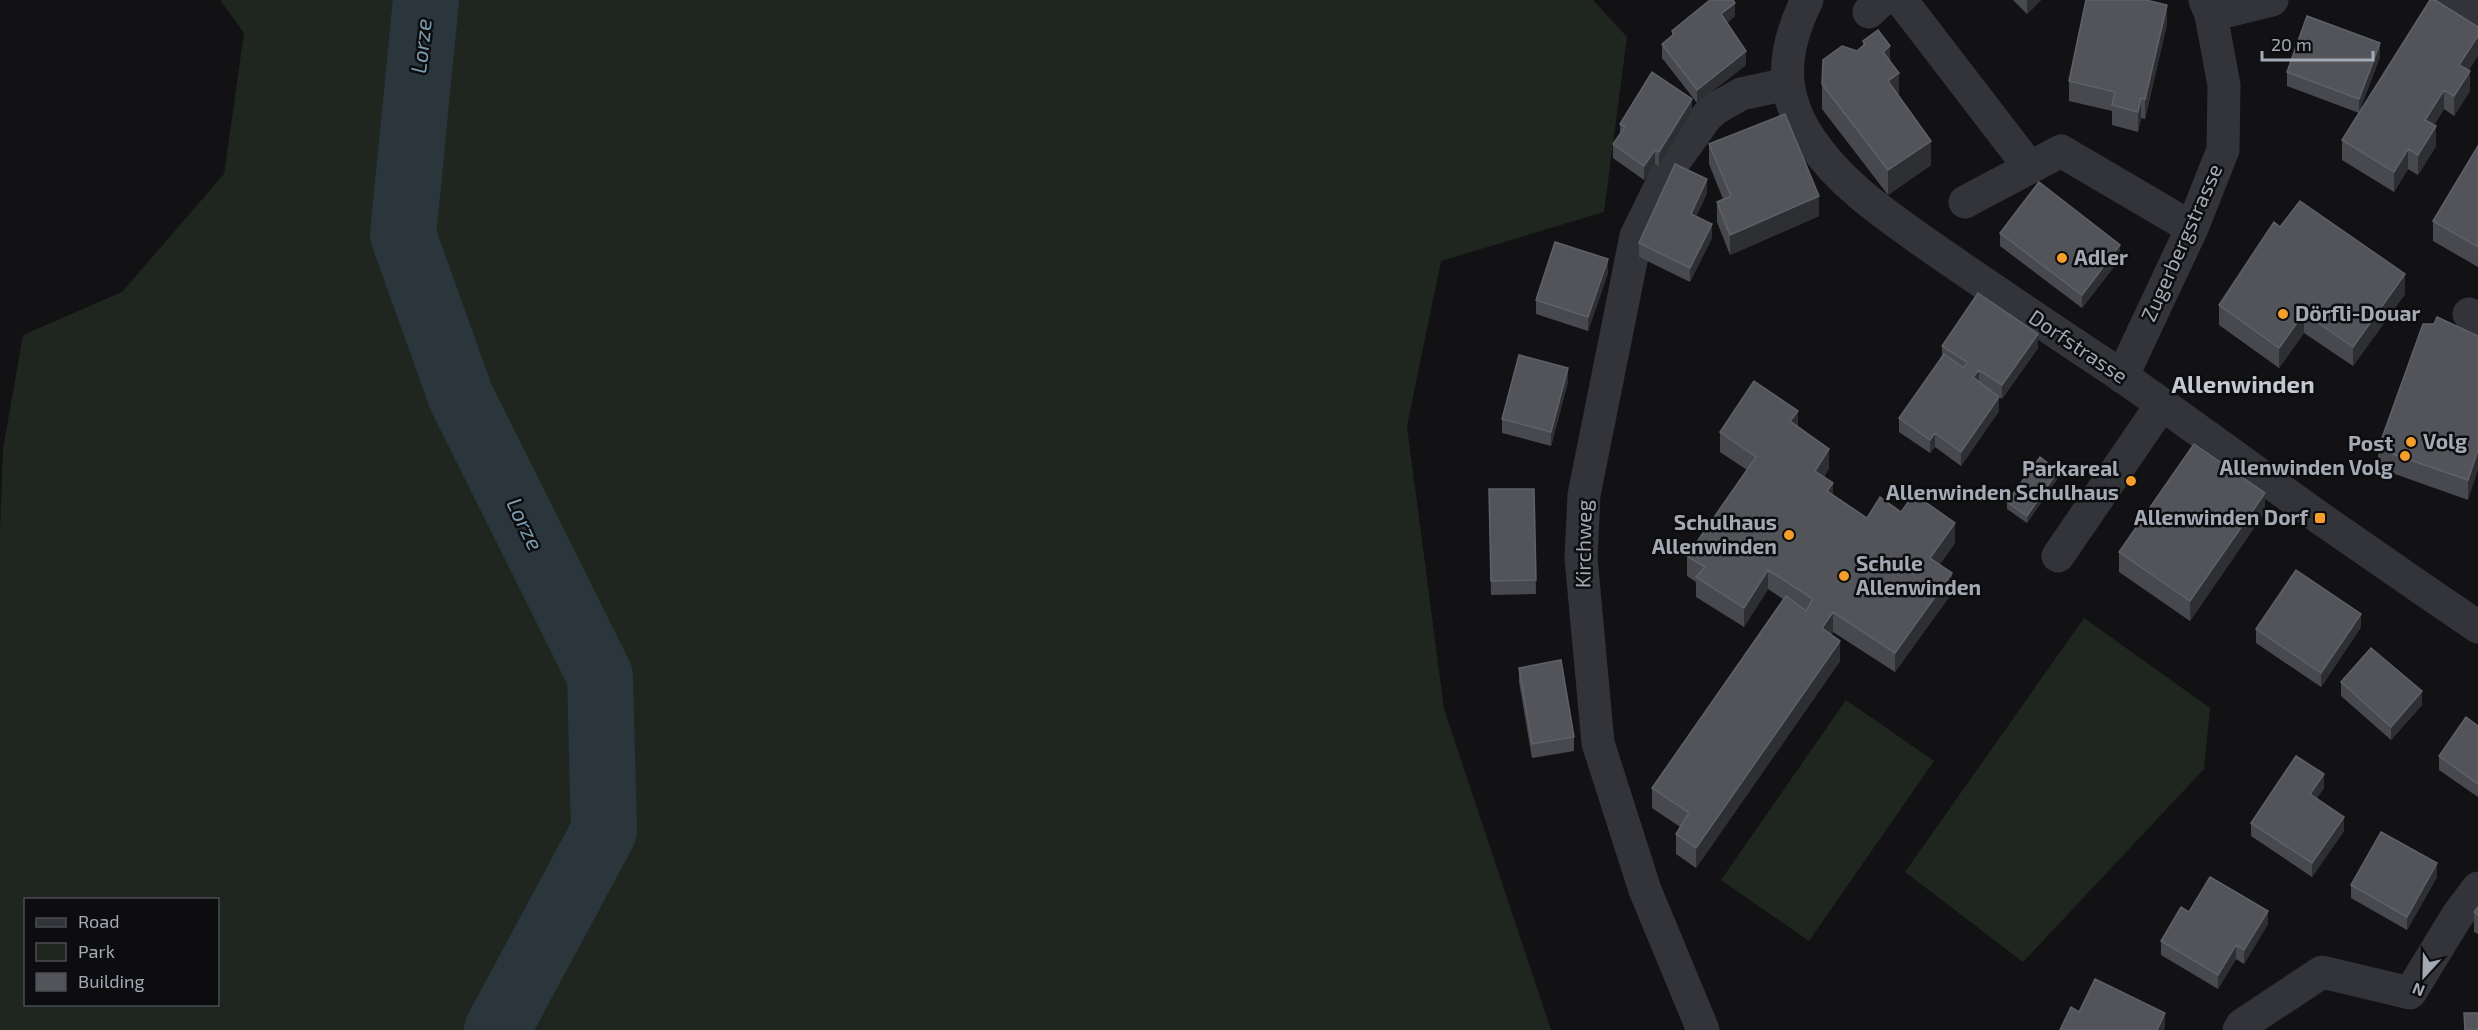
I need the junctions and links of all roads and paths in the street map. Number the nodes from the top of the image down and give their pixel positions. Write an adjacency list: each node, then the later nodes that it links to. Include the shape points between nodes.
1 (1807, 0): 7 (street, Dorfstrasse, via 1790,39)
2 (1902, 0): 8 (street)
3 (2272, 0): 5 (street)
4 (2450, 0): 6 (street)
5 (2208, 8): 10 (street, Zugerbergstrasse, via 2224,85 2223,150)
6 (2478, 12)
7 (1788, 84): 11 (street, Dorfstrasse, via 1810,139 1867,201); 16 (street, Kirchweg, via 1741,94 1707,116 1669,170 1636,236 1581,521 1583,605 1598,743 1645,890)
8 (2030, 168): 9 (street); 10 (street, via 2061,151)
9 (1965, 202)
10 (2192, 228): 11 (street, Zugerbergstrasse)
11 (2122, 376): 12 (street, Dorfstrasse)
12 (2162, 404): 13 (street); 14 (street, Dorfstrasse)
13 (2058, 556)
14 (2478, 627)
15 (2478, 888): 17 (street, via 2409,993 2322,972)
16 (1703, 1030)
17 (2239, 1030)

